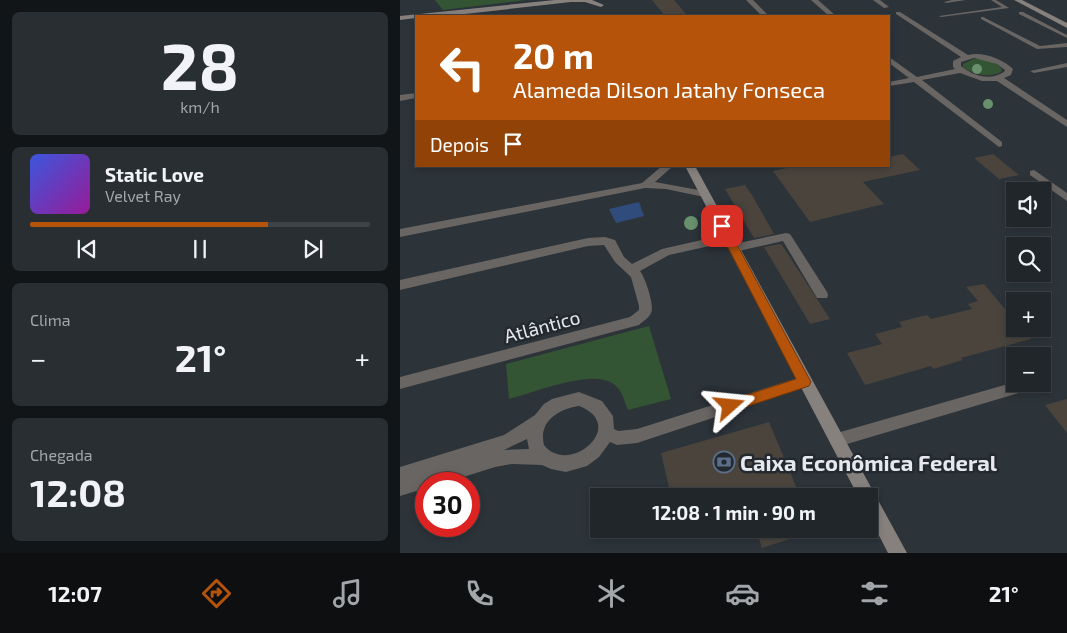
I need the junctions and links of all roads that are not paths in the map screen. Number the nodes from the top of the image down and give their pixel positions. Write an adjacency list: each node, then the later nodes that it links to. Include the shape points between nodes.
1 (545, 0): 14 (street)
2 (749, 0): 16 (street)
3 (814, 0): 17 (street)
4 (876, 0): 10 (street)
5 (964, 0): 9 (lane)
6 (993, 0): 18 (lane, via 1007,8)
7 (1018, 0): 23 (street)
8 (600, 2): 11 (street); 15 (street, via 571,0)
9 (946, 2)
10 (886, 7)
11 (604, 12)
12 (1021, 13): 24 (lane)
13 (898, 14): 26 (street)
14 (431, 15)
15 (441, 15)
16 (765, 15)
17 (832, 15)
18 (941, 16)
19 (415, 17): 22 (street)
20 (415, 18): 22 (street)
21 (983, 18): 25 (lane, via 1039,48)
22 (400, 19)
23 (1067, 26)
24 (1067, 37)
25 (1067, 45)
26 (966, 57): 29 (street, via 957,61); 31 (street, via 983,57 1006,65 1008,73)
27 (890, 60): 32 (street)
28 (1067, 65): 30 (street)
29 (960, 71): 31 (street, via 982,78); 32 (street)
30 (1034, 71)
31 (998, 78): 36 (street)
32 (916, 79): 33 (street); 37 (street)
33 (890, 84)
34 (415, 96): 35 (street)
35 (400, 98)
36 (1067, 124)
37 (999, 144)
38 (667, 167): 41 (street)
39 (690, 167): 42 (street)
40 (1034, 173): 43 (street)
41 (645, 185): 42 (street); 44 (street)
42 (704, 194): 45 (street)
43 (1067, 198)
44 (400, 233)
45 (731, 243): 46 (street, via 666,252); 48 (street, via 786,237); 49 (street)
46 (631, 270): 47 (street, Atlântico, via 619,259 611,243 598,240); 50 (street, Atlântico, via 637,275 646,306 645,312 634,321)
47 (400, 285)
48 (822, 295)
49 (804, 382): 53 (street, via 637,436 617,438); 54 (street)
50 (400, 383)
51 (1006, 391): 54 (street)
52 (540, 421): 53 (street, via 557,404 580,399 599,406 605,413); 55 (street, via 535,430 535,440 537,450); 56 (street, via 508,441)
53 (606, 433): 55 (street, via 595,451 574,462 553,462)
54 (837, 440): 58 (street)
55 (544, 457): 57 (street, via 494,459)
56 (400, 475)
57 (400, 488)
58 (863, 488)
59 (878, 516): 60 (street)
60 (898, 553)

